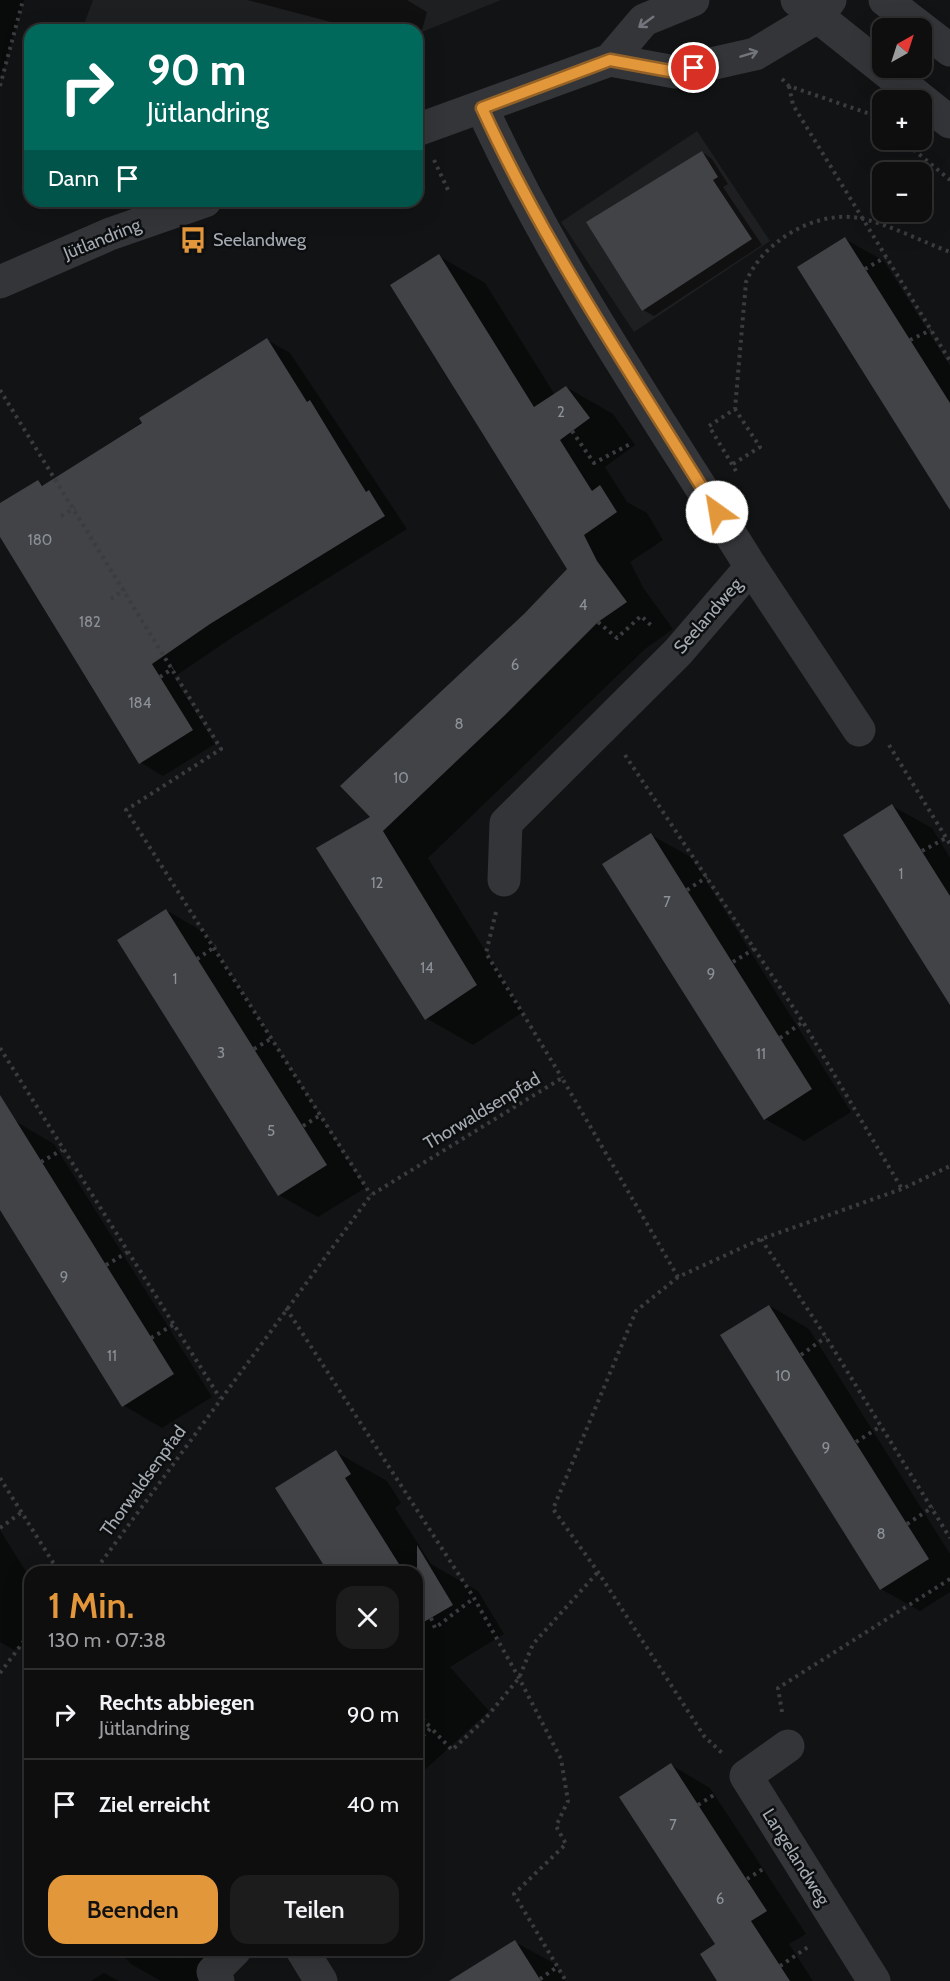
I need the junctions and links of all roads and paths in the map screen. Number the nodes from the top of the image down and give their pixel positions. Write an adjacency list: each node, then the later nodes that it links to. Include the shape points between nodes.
1 (24, 0): 7 (path)
2 (693, 0): 6 (street, one-way to 6, via 644,20)
3 (885, 0): 5 (street)
4 (815, 6): 6 (street, one-way to 4, via 675,72 755,54); 10 (street)
5 (950, 50)
6 (610, 60): 8 (street)
7 (0, 86)
8 (482, 108): 11 (street); 25 (street, Seelandweg, via 520,187 581,294)
9 (872, 115): 15 (path, via 789,86 793,105)
10 (950, 122)
11 (423, 128)
12 (914, 150): 13 (path)
13 (950, 180)
14 (188, 207): 19 (street, Jütlandring, via 110,234)
15 (861, 218): 16 (path); 17 (path); 24 (path, via 843,216 804,227 763,252 752,266 745,289)
16 (950, 252)
17 (886, 257): 18 (path); 20 (path)
18 (865, 268)
19 (0, 282)
20 (931, 330): 21 (path); 22 (path)
21 (910, 340)
22 (950, 361)
23 (0, 390): 29 (path)
24 (735, 409): 27 (path, via 709,426); 27 (path, via 760,447)
25 (664, 426): 26 (path, via 594,463); 28 (street, Seelandweg)
26 (572, 431)
27 (732, 464): 28 (path, via 737,473)
28 (706, 494): 31 (street, Seelandweg)
29 (75, 507): 30 (path); 32 (path)
30 (60, 516)
31 (751, 567): 35 (street, Seelandweg); 39 (street)
32 (125, 589): 33 (path); 36 (path)
33 (111, 598)
34 (598, 622): 35 (path, via 617,638 641,616)
35 (678, 652): 38 (street, Seelandweg)
36 (173, 668): 37 (path); 46 (path, via 221,749 126,810)
37 (160, 677)
38 (599, 729): 43 (path, via 630,760); 44 (street, Seelandweg, via 507,823)
39 (859, 730): 40 (path, via 874,722)
40 (946, 838): 41 (path); 42 (path)
41 (950, 844)
42 (922, 852)
43 (707, 877): 45 (path); 47 (path)
44 (504, 880): 55 (path, via 486,953)
45 (687, 890)
46 (216, 946): 48 (path); 51 (path)
47 (754, 949): 49 (path); 50 (path)
48 (197, 958)
49 (733, 962)
50 (803, 1022): 52 (path); 61 (path)
51 (272, 1038): 54 (path); 56 (path)
52 (780, 1038)
53 (0, 1048): 58 (path)
54 (254, 1049)
55 (562, 1078): 62 (path, Thorwaldsenpfad); 66 (path, Thorwaldsenpfad)
56 (322, 1114): 57 (path); 62 (path)
57 (303, 1126)
58 (62, 1150): 59 (path); 64 (path)
59 (42, 1162)
60 (950, 1166): 61 (path)
61 (902, 1189): 63 (path)
62 (371, 1195): 67 (path, Thorwaldsenpfad)
63 (761, 1239): 66 (path); 69 (path)
64 (128, 1252): 65 (path); 68 (path)
65 (106, 1265)
66 (678, 1277): 83 (path, via 636,1311 553,1509)
67 (286, 1308): 72 (path, Thorwaldsenpfad); 85 (path)
68 (173, 1325): 70 (path); 72 (path)
69 (826, 1337): 71 (path); 73 (path)
70 (151, 1338)
71 (801, 1355)
72 (220, 1398): 82 (path, Thorwaldsenpfad)
73 (881, 1426): 74 (path); 76 (path)
74 (856, 1442)
75 (0, 1478): 77 (path)
76 (933, 1508): 78 (path); 80 (path)
77 (22, 1512): 79 (path); 81 (path)
78 (907, 1524)
79 (0, 1528)
80 (950, 1538)
81 (55, 1566)
82 (98, 1566)
83 (598, 1572): 89 (path, via 533,1644); 94 (path)
84 (950, 1579): 90 (path)
85 (474, 1598): 86 (path, via 435,1628); 89 (path)
86 (431, 1618)
87 (24, 1641): 88 (path)
88 (0, 1673)
89 (519, 1678): 92 (path, via 485,1719 452,1750); 98 (path, via 561,1759 568,1801 556,1826 566,1844 514,1894)
90 (778, 1689)
91 (423, 1719): 92 (path)
92 (431, 1728): 93 (path)
93 (423, 1736)
94 (704, 1736)
95 (788, 1746): 103 (street, Langelandweg, via 746,1776)
96 (229, 1956): 100 (street, via 213,1972)
97 (306, 1956): 101 (street)
98 (556, 1967): 99 (path); 102 (path)
99 (540, 1979)
100 (218, 1981)
101 (321, 1981)
102 (566, 1981)
103 (874, 1981)

